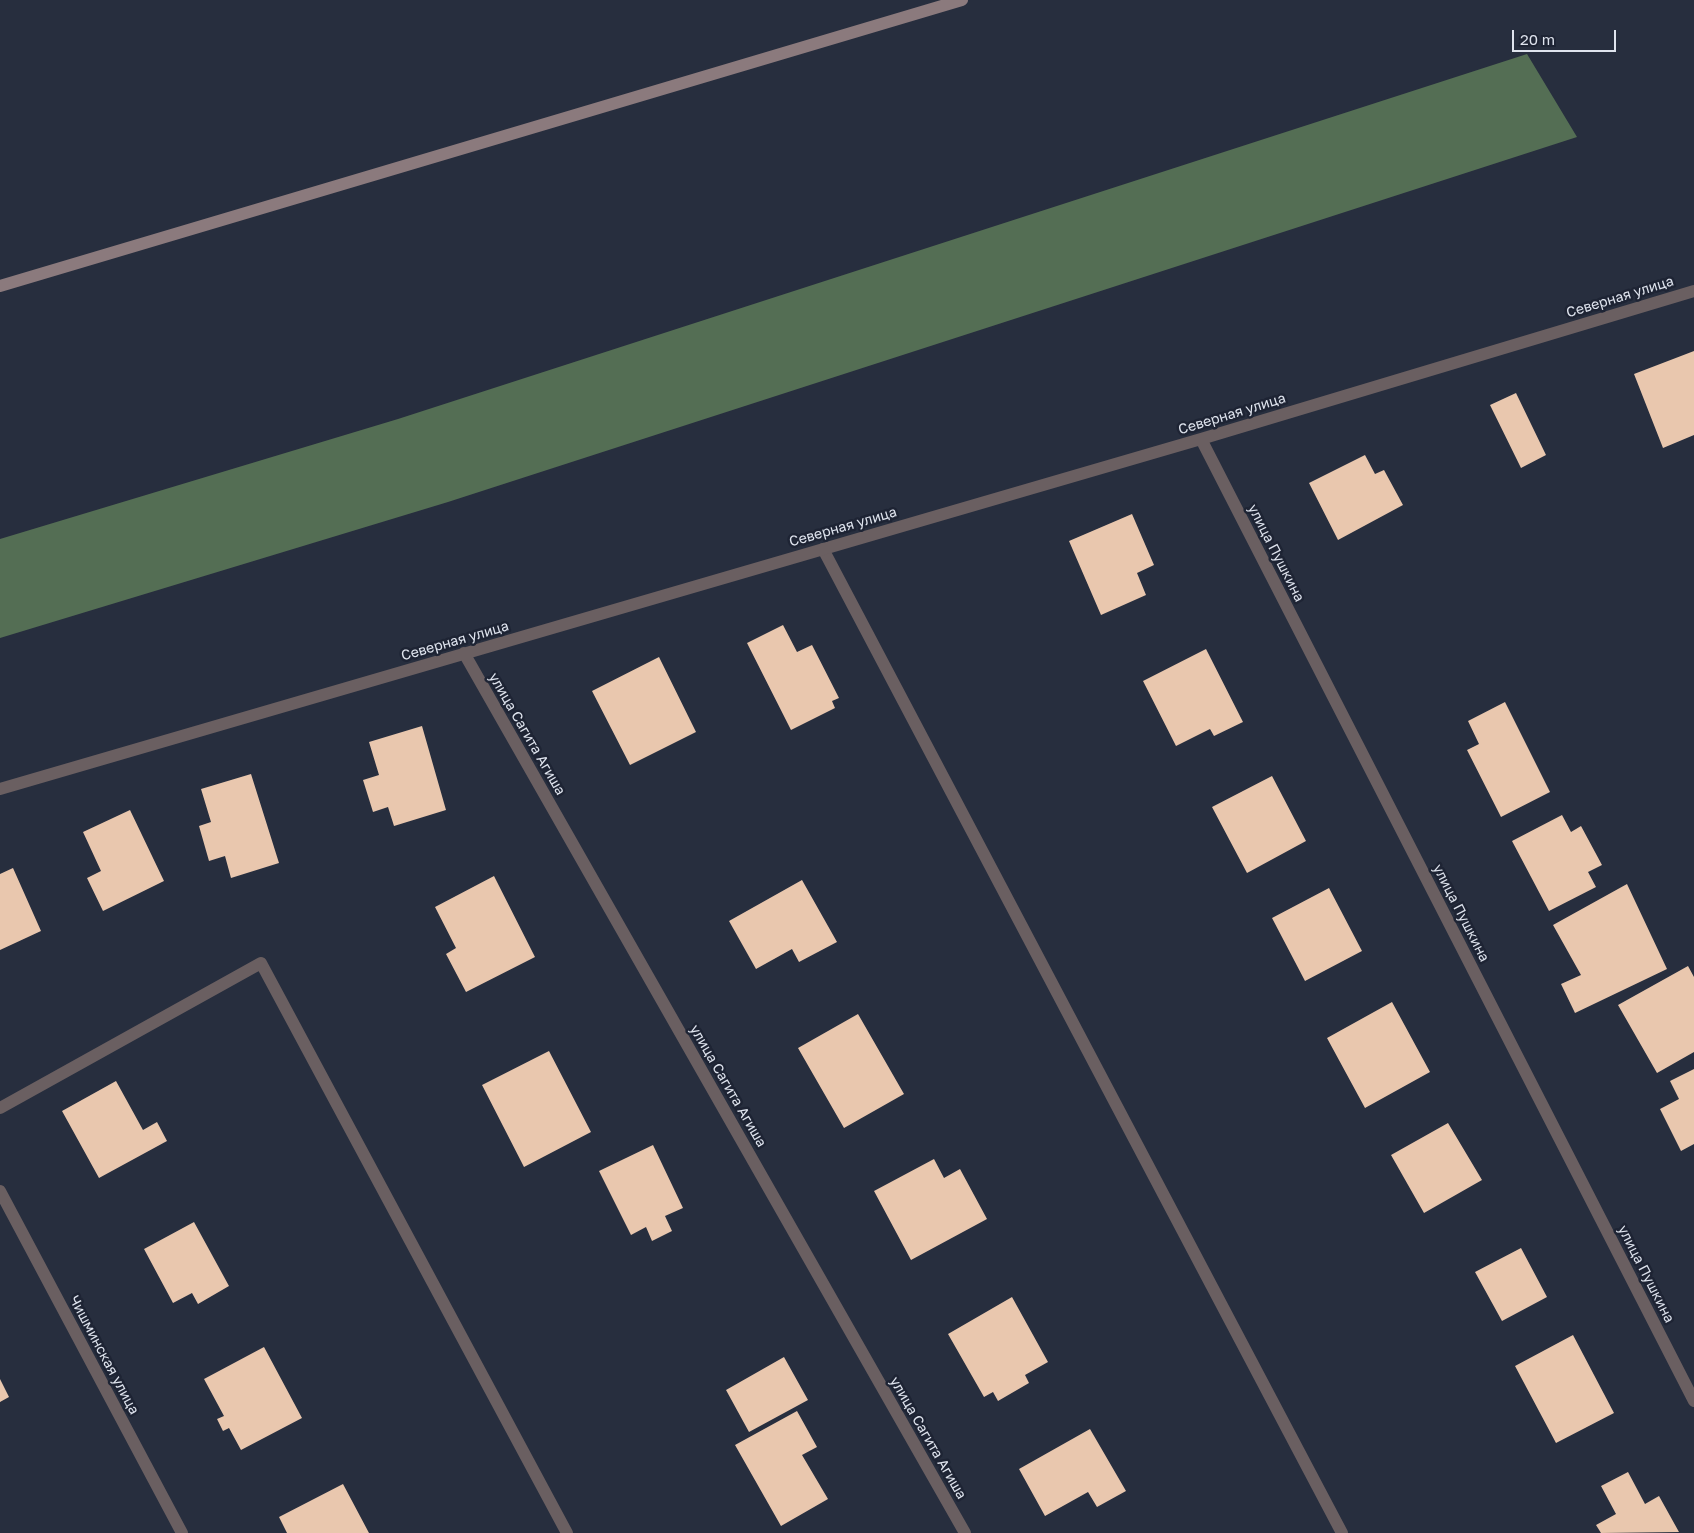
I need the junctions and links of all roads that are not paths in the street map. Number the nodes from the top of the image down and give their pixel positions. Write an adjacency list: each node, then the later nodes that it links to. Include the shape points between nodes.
1 (962, 0): 2 (main road)
2 (0, 286)
3 (1694, 290): 4 (street, Северная улица)
4 (1201, 440): 5 (street, Северная улица); 10 (street, улица Пушкина)
5 (823, 549): 6 (street, Северная улица); 14 (street)
6 (464, 654): 7 (street, Северная улица); 13 (street, улица Сагита Агиша)
7 (0, 789)
8 (0, 1108): 12 (street, via 261,963)
9 (0, 1191): 11 (street, Чишминская улица)
10 (1694, 1401)
11 (182, 1533)
12 (567, 1533)
13 (965, 1533)
14 (1342, 1533)

